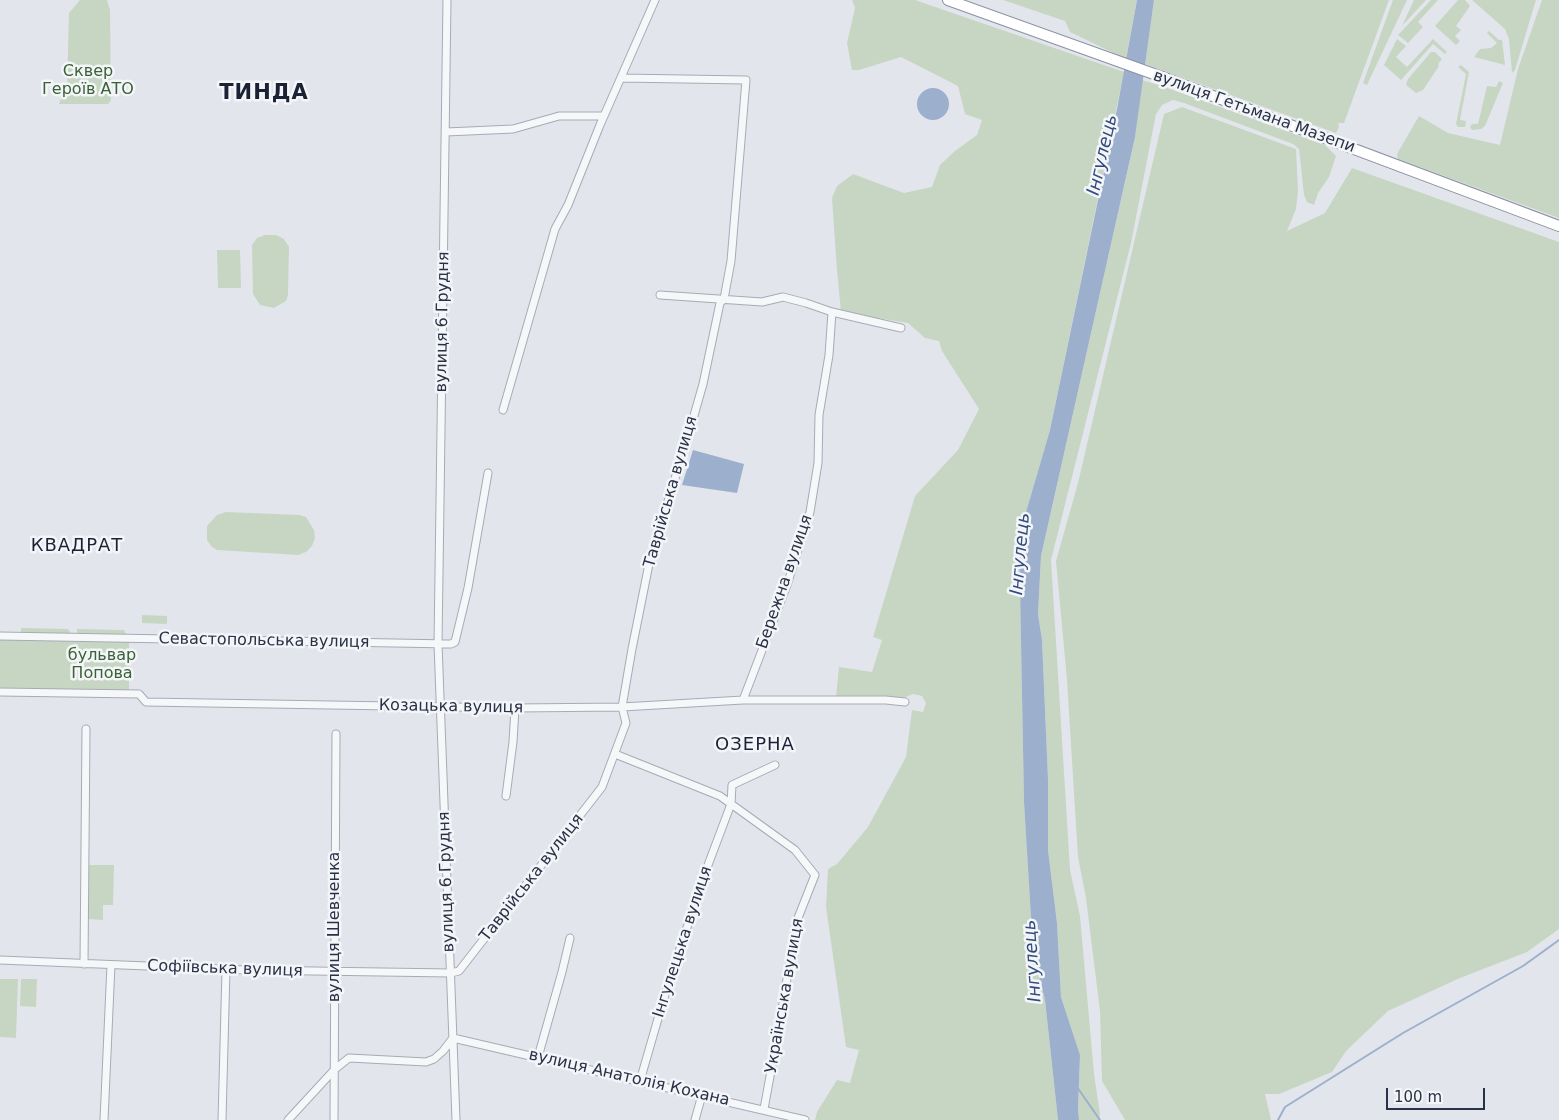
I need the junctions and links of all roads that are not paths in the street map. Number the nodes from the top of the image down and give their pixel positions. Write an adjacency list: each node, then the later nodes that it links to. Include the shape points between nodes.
1 (447, 0): 6 (street, вулиця 6 Грудня)
2 (655, 0): 4 (street)
3 (948, 0): 7 (highway, вулиця Гетьмана Мазепи)
4 (621, 78): 5 (street); 9 (street, Таврійська вулиця, via 746,80 731,261)
5 (604, 116): 6 (street, via 559,116 513,129); 12 (street, via 555,229)
6 (446, 132): 15 (street, вулиця 6 Грудня)
7 (1559, 226)
8 (660, 295): 9 (street)
9 (724, 299): 10 (street, via 762,302 783,297); 20 (street, Таврійська вулиця, via 720,303 703,384 650,559)
10 (832, 312): 11 (street); 17 (street, Бережна вулиця, via 819,415 818,463 810,512 787,585)
11 (901, 328)
12 (503, 410)
13 (488, 473): 15 (street, via 455,642)
14 (0, 636): 15 (street, Севастопольська вулиця)
15 (438, 644): 19 (street, вулиця 6 Грудня)
16 (0, 692): 19 (street, Козацька вулиця, via 139,694 146,702)
17 (743, 700): 18 (street, Козацька вулиця); 20 (street, Козацька вулиця)
18 (905, 702)
19 (440, 707): 21 (street, Козацька вулиця); 34 (street, вулиця 6 Грудня)
20 (622, 707): 21 (street, Козацька вулиця); 24 (street, Таврійська вулиця, via 626,722)
21 (515, 708): 26 (street)
22 (86, 729): 30 (street)
23 (336, 734): 33 (street, вулиця Шевченка)
24 (615, 754): 27 (street, Українська вулиця, via 720,796); 34 (street, Таврійська вулиця, via 602,787 458,971)
25 (775, 765): 27 (street, via 732,785)
26 (506, 796)
27 (731, 804): 38 (street, Інгулецька вулиця, via 666,991); 40 (street, Українська вулиця, via 795,850 815,875 796,923)
28 (570, 938): 36 (street)
29 (0, 960): 30 (street, Софіївська вулиця)
30 (84, 964): 31 (street, Софіївська вулиця)
31 (112, 965): 32 (street, Софіївська вулиця); 41 (street)
32 (226, 970): 33 (street, Софіївська вулиця); 42 (street)
33 (335, 972): 34 (street, Софіївська вулиця); 37 (street, вулиця Шевченка)
34 (451, 973): 35 (street, вулиця 6 Грудня)
35 (453, 1038): 36 (street, вулиця Анатолія Кохана); 37 (street, via 443,1051 426,1062 349,1058); 45 (street, вулиця 6 Грудня)
36 (538, 1058): 38 (street, вулиця Анатолія Кохана)
37 (335, 1069): 43 (street); 44 (street, вулиця Шевченка)
38 (640, 1081): 39 (street, вулиця Анатолія Кохана)
39 (702, 1095): 40 (street, вулиця Анатолія Кохана); 46 (street)
40 (764, 1109): 47 (street, вулиця Анатолія Кохана)
41 (104, 1120)
42 (222, 1120)
43 (288, 1120)
44 (334, 1120)
45 (456, 1120)
46 (695, 1120)
47 (805, 1120)

